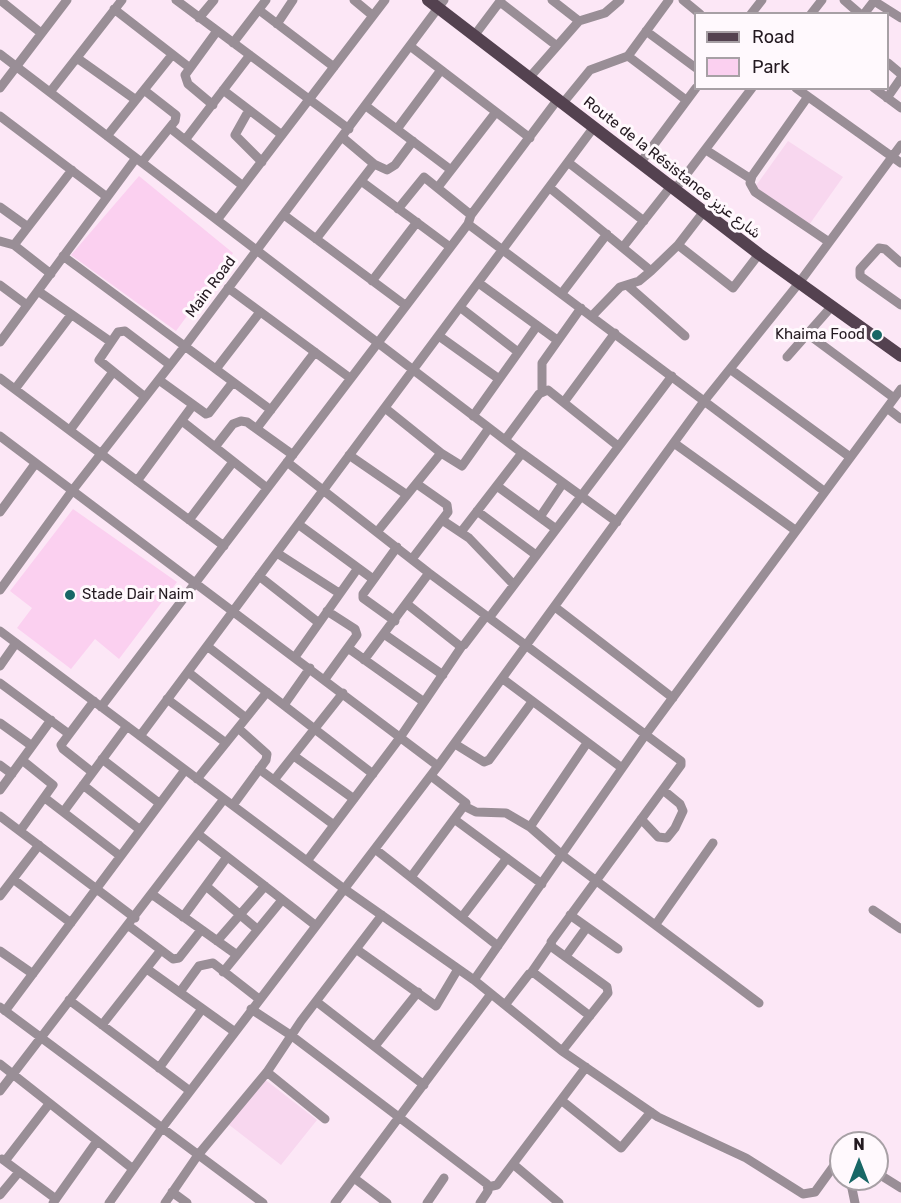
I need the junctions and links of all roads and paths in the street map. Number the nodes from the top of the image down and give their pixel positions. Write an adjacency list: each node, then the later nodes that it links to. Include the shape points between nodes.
1 (0, 0): 20 (street)
2 (67, 0): 35 (street)
3 (122, 0): 21 (street)
4 (176, 0): 29 (street)
5 (214, 0): 29 (street)
6 (266, 0): 22 (street)
7 (293, 0): 32 (street)
8 (354, 0): 28 (street)
9 (385, 0): 28 (street)
10 (552, 0): 31 (street)
11 (607, 0): 19 (street)
12 (669, 0): 34 (street)
13 (682, 0): 24 (street)
14 (822, 0): 25 (street)
15 (844, 0): 26 (street)
16 (897, 0): 23 (street)
17 (500, 1): 36 (street); 39 (street)
18 (437, 3): 36 (main road, Route de la Résistance شارع عزيز); 38 (street, Main Road)
19 (618, 3): 31 (street)
20 (11, 4): 35 (street)
21 (114, 9): 41 (street); 44 (street)
22 (259, 10): 32 (street); 37 (street)
23 (890, 10): 27 (street, via 874,1); 30 (street)
24 (697, 12)
25 (813, 12)
26 (859, 12)
27 (864, 12)
28 (372, 15): 47 (street)
29 (199, 18): 33 (street)
30 (901, 18)
31 (579, 21): 39 (street)
32 (277, 24): 47 (street)
33 (217, 31): 37 (street); 49 (street)
34 (646, 32): 43 (street); 48 (street)
35 (42, 33): 46 (street)
36 (474, 36): 52 (main road, Route de la Résistance شارع عزيز)
37 (233, 43): 42 (street)
38 (410, 46): 50 (street); 68 (street, Main Road)
39 (557, 46): 52 (street)
40 (0, 54): 46 (street)
41 (172, 55): 49 (street); 54 (street)
42 (250, 55): 55 (street); 63 (street)
43 (628, 56): 65 (street); 66 (street, via 590,70)
44 (77, 58): 60 (street); 64 (street)
45 (889, 64): 51 (street)
46 (17, 66): 53 (street); 60 (street)
47 (334, 67): 63 (street)
48 (694, 67)
49 (190, 68): 67 (street, via 185,75 188,84)
50 (441, 70): 71 (street); 76 (street)
51 (901, 76): 62 (street)
52 (530, 78): 66 (main road, Route de la Résistance شارع عزيز)
53 (0, 88)
54 (144, 90): 64 (street); 74 (street, via 176,115)
55 (223, 90): 67 (street); 70 (street)
56 (694, 90): 65 (street)
57 (751, 90): 84 (street)
58 (798, 90): 61 (street)
59 (877, 90): 62 (street)
60 (50, 92): 78 (street)
61 (807, 98): 85 (street); 94 (street)
62 (887, 98): 69 (street)
63 (310, 99): 75 (street); 77 (street)
64 (136, 100): 78 (street)
65 (686, 100): 88 (street)
66 (560, 101): 73 (main road, Route de la Résistance شارع عزيز); 80 (street)
67 (213, 105): 81 (street)
68 (366, 105): 75 (street, Main Road); 76 (street)
69 (901, 108)
70 (249, 110): 77 (street); 87 (street, via 235,135)
71 (496, 112): 80 (street); 93 (street)
72 (0, 116): 92 (street)
73 (594, 127): 88 (main road, Route de la Résistance شارع عزيز); 89 (street)
74 (170, 128): 81 (street); 86 (street)
75 (349, 129): 79 (street, Main Road)
76 (397, 129): 82 (street)
77 (282, 135): 87 (street)
78 (107, 136): 86 (street)
79 (342, 137): 90 (street); 104 (street, Main Road)
80 (530, 138): 105 (street)
81 (185, 140): 96 (street)
82 (413, 141): 90 (street, via 390,169); 93 (street)
83 (901, 145): 85 (street)
84 (706, 150): 94 (street); 98 (street)
85 (891, 156): 91 (street); 113 (street)
86 (139, 160): 100 (street); 106 (street)
87 (262, 162): 96 (street)
88 (641, 162): 98 (main road, Route de la Résistance شارع عزيز)
89 (569, 163): 99 (street); 107 (street)
90 (374, 164): 95 (street)
91 (901, 164)
92 (72, 170): 100 (street); 109 (street)
93 (451, 170): 97 (street)
94 (751, 179): 113 (street, via 755,192)
95 (361, 181): 102 (street); 111 (street)
96 (243, 186): 106 (street)
97 (438, 187): 102 (street, via 428,178 421,178); 105 (street)
98 (674, 187): 103 (main road, Route de la Résistance شارع عزيز); 107 (street)
99 (550, 188): 110 (street); 119 (street)
100 (107, 197): 121 (street)
101 (0, 207): 109 (street)
102 (398, 209): 108 (street)
103 (705, 210): 115 (street); 120 (main road, Route de la Résistance شارع عزيز)
104 (284, 215): 111 (street); 118 (street, Main Road)
105 (469, 219): 116 (street); 119 (street)
106 (217, 220): 118 (street)
107 (644, 220): 117 (street)
108 (417, 222): 116 (street); 125 (street)
109 (28, 227): 114 (street)
110 (607, 234): 117 (street); 132 (street)
111 (316, 239): 125 (street)
112 (0, 240): 114 (street)
113 (829, 242): 126 (street)
114 (14, 245): 124 (street)
115 (678, 245): 120 (street, via 733,288); 123 (street)
116 (450, 247): 134 (street)
117 (623, 247): 123 (street)
118 (257, 250): 130 (street, Main Road); 150 (street)
119 (504, 250): 127 (street); 132 (street)
120 (759, 254): 126 (main road, Route de la Résistance شارع عزيز)
121 (63, 256): 124 (street); 151 (street)
122 (901, 263): 135 (street, via 879,248 860,269 860,276)
123 (651, 271): 129 (street)
124 (51, 274): 131 (street)
125 (372, 281): 134 (street)
126 (799, 283): 136 (main road, Route de la Résistance شارع عزيز); 158 (street)
127 (480, 284): 137 (street); 142 (street)
128 (0, 285): 133 (street)
129 (627, 285): 141 (street, via 616,289); 146 (street)
130 (228, 288): 139 (street); 151 (street, Main Road)
131 (38, 291): 133 (street); 140 (street)
132 (562, 293): 138 (street)
133 (27, 305): 148 (street)
134 (405, 305): 150 (street)
135 (901, 305)
136 (832, 306): 144 (street); 152 (main road, Route de la Résistance شارع عزيز)
137 (461, 308): 145 (street); 154 (street)
138 (581, 308): 141 (street); 147 (street)
139 (260, 312): 153 (street); 157 (street)
140 (71, 315): 149 (street); 167 (street)
141 (592, 316): 143 (street)
142 (537, 326): 147 (street); 154 (street)
143 (615, 333): 161 (street); 173 (street)
144 (809, 335): 155 (street); 171 (street)
145 (439, 336): 159 (street); 164 (street)
146 (685, 336)
147 (557, 340): 169 (street, via 543,363)
148 (0, 342)
149 (111, 342): 156 (street, via 118,332 125,331); 160 (street, via 99,360)
150 (378, 342): 159 (street); 163 (street)
151 (185, 346): 156 (street, Main Road); 157 (street)
152 (899, 350)
153 (315, 352): 163 (street); 177 (street)
154 (518, 352): 164 (street)
155 (787, 357)
156 (171, 365): 165 (street, Main Road)
157 (216, 369): 166 (street)
158 (730, 369): 172 (street); 193 (street)
159 (413, 370): 175 (street); 178 (street)
160 (113, 372): 170 (street); 183 (street)
161 (672, 376): 172 (street); 187 (street)
162 (0, 378): 167 (street)
163 (350, 378): 194 (street)
164 (499, 379): 178 (street)
165 (159, 380): 170 (street, Main Road); 174 (street)
166 (233, 382): 174 (street, via 209,413); 177 (street)
167 (15, 388): 183 (street)
168 (901, 389): 171 (street)
169 (542, 390): 173 (street); 185 (street)
170 (145, 397): 191 (street, Main Road)
171 (894, 398): 176 (street)
172 (705, 400): 186 (street); 203 (street)
173 (564, 402): 187 (street)
174 (193, 405): 180 (street)
175 (385, 408): 189 (street); 192 (street)
176 (887, 408): 179 (street); 193 (street)
177 (271, 411): 181 (street)
178 (473, 416): 182 (street)
179 (901, 419)
180 (182, 421): 188 (street); 197 (street)
181 (257, 428): 188 (street, via 237,421); 194 (street)
182 (489, 428): 185 (street); 189 (street, via 462,466)
183 (69, 430): 191 (street)
184 (0, 436): 196 (street)
185 (505, 440): 190 (street)
186 (674, 442): 214 (street); 217 (street)
187 (618, 446): 207 (street)
188 (215, 447): 195 (street)
189 (441, 453): 199 (street)
190 (522, 453): 198 (street); 200 (street)
191 (101, 454): 197 (street); 204 (street, Main Road)
192 (349, 455): 202 (street); 206 (street)
193 (850, 457): 203 (street)
194 (290, 458): 201 (street); 202 (street)
195 (233, 462): 201 (street); 212 (street)
196 (35, 464): 204 (street); 208 (street)
197 (137, 481): 212 (street)
198 (562, 483): 207 (street); 211 (street)
199 (417, 484): 206 (street); 213 (street, via 447,505 448,512)
200 (497, 486): 209 (street); 211 (street)
201 (267, 488): 220 (street)
202 (323, 490): 215 (street); 218 (street)
203 (824, 490): 217 (street)
204 (72, 491): 229 (street); 231 (street, Main Road)
205 (0, 492): 208 (street)
206 (407, 495): 218 (street)
207 (581, 497): 214 (street); 216 (street)
208 (10, 499): 210 (street)
209 (477, 511): 219 (street); 223 (street)
210 (0, 512)
211 (540, 517): 216 (street)
212 (189, 520): 220 (street)
213 (442, 520): 219 (street); 224 (street)
214 (616, 522): 234 (street)
215 (298, 524): 222 (street); 225 (street)
216 (556, 529): 223 (street)
217 (795, 530): 258 (street)
218 (377, 532): 221 (street)
219 (460, 532): 230 (street)
220 (224, 546): 229 (street)
221 (397, 548): 224 (street); 228 (street)
222 (277, 552): 227 (street); 232 (street)
223 (536, 555): 230 (street)
224 (412, 559): 226 (street)
225 (358, 568): 228 (street); 232 (street)
226 (429, 573): 233 (street); 237 (street)
227 (259, 576): 235 (street); 239 (street)
228 (373, 579): 238 (street, via 363,598)
229 (196, 583): 235 (street); 262 (street)
230 (514, 585): 237 (street)
231 (0, 590)
232 (339, 594): 236 (street)
233 (407, 604): 238 (street); 245 (street)
234 (555, 607): 243 (street); 258 (street)
235 (233, 611): 244 (street); 247 (street)
236 (327, 611): 239 (street); 246 (street, via 357,632)
237 (488, 617): 243 (street); 245 (street)
238 (395, 621): 241 (street)
239 (319, 622): 247 (street)
240 (0, 631): 242 (street)
241 (384, 634): 248 (street); 252 (street)
242 (16, 643): 249 (street); 262 (street)
243 (527, 645): 254 (street); 271 (street)
244 (207, 646): 251 (street); 256 (street)
245 (462, 646): 252 (street)
246 (348, 648): 248 (street); 253 (street)
247 (295, 657): 250 (street)
248 (364, 660): 260 (street)
249 (0, 666)
250 (310, 668): 253 (street); 263 (street)
251 (188, 672): 259 (street); 264 (street)
252 (442, 675): 260 (street)
253 (325, 679): 257 (street)
254 (503, 679): 261 (street); 276 (street)
255 (0, 682): 265 (street)
256 (267, 692): 263 (street); 264 (street)
257 (343, 693): 269 (street); 273 (street)
258 (673, 698): 271 (street)
259 (168, 699): 272 (street); 274 (street)
260 (424, 702): 273 (street)
261 (532, 702): 275 (street); 276 (street, via 489,760 484,762)
262 (97, 704): 267 (street); 270 (street)
263 (284, 705): 269 (street)
264 (246, 718): 268 (street)
265 (51, 720): 270 (street); 277 (street)
266 (0, 723): 277 (street)
267 (127, 726): 272 (street); 279 (street)
268 (238, 728): 274 (street); 284 (street, via 267,754)
269 (316, 730): 278 (street); 288 (street)
270 (69, 734): 286 (street, via 61,747)
271 (646, 734): 283 (street); 294 (street, via 681,761)
272 (140, 736): 285 (street)
273 (399, 739): 282 (street); 288 (street)
274 (226, 743): 290 (street)
275 (587, 743): 283 (street); 305 (street)
276 (455, 744): 282 (street)
277 (32, 746): 280 (street)
278 (294, 756): 291 (street); 296 (street)
279 (102, 759): 286 (street); 298 (street)
280 (22, 760): 287 (street); 295 (street, via 53,785)
281 (0, 765): 287 (street)
282 (438, 766): 289 (street)
283 (622, 768): 313 (street)
284 (259, 769): 291 (street); 297 (street)
285 (185, 770): 290 (street); 298 (street)
286 (92, 772): 292 (street)
287 (12, 774): 293 (street)
288 (373, 774): 296 (street)
289 (431, 776): 299 (street, via 466,800); 311 (street)
290 (197, 779): 297 (street)
291 (274, 780): 304 (street)
292 (83, 785): 300 (street); 306 (street)
293 (0, 790)
294 (663, 790): 302 (street); 302 (street, via 683,811 675,828 667,838 658,837)
295 (45, 798): 300 (street); 307 (street)
296 (354, 799): 304 (street)
297 (228, 802): 308 (street); 316 (street)
298 (159, 803): 306 (street)
299 (464, 806): 301 (street); 305 (street, via 476,812 506,813)
300 (64, 811): 312 (street)
301 (454, 819): 315 (street); 317 (street)
302 (641, 819): 319 (street)
303 (2, 822): 307 (street)
304 (334, 825): 316 (street)
305 (530, 827): 313 (street)
306 (139, 829): 312 (street)
307 (20, 831): 310 (street)
308 (198, 834): 314 (street); 326 (street)
309 (713, 843): 336 (street)
310 (39, 845): 318 (street); 323 (street)
311 (375, 849): 317 (street); 324 (street)
312 (119, 855): 323 (street)
313 (562, 855): 319 (street); 320 (street)
314 (227, 857): 321 (street); 322 (street)
315 (507, 858): 320 (street); 333 (street)
316 (307, 861): 324 (street)
317 (411, 877): 333 (street)
318 (13, 879): 325 (street); 335 (street)
319 (596, 881): 331 (street); 336 (street)
320 (542, 884): 344 (street)
321 (206, 886): 329 (street); 332 (street)
322 (265, 886): 327 (street); 329 (street)
323 (96, 888): 334 (street); 335 (street)
324 (343, 888): 330 (street); 337 (street)
325 (1, 893)
326 (153, 895): 332 (street); 334 (street)
327 (282, 900): 337 (street); 339 (street)
328 (873, 910): 340 (street)
329 (240, 914): 339 (street); 342 (street)
330 (382, 915): 345 (street); 352 (street)
331 (570, 915): 338 (street); 343 (street)
332 (183, 917): 341 (street)
333 (462, 917): 344 (street)
334 (132, 922): 346 (street); 361 (street)
335 (71, 923): 355 (street)
336 (656, 924): 363 (street)
337 (315, 926): 360 (street)
338 (587, 927): 347 (street); 350 (street)
339 (257, 929): 349 (street)
340 (901, 929)
341 (201, 930): 342 (street); 346 (street, via 178,958 173,959)
342 (217, 941): 349 (street)
343 (551, 944): 350 (street); 354 (street)
344 (498, 946): 356 (street)
345 (356, 949): 358 (street); 362 (street)
346 (161, 950): 351 (street)
347 (618, 950)
348 (0, 951): 355 (street)
349 (237, 955): 353 (street)
350 (566, 956): 368 (street, via 607,987 608,993)
351 (147, 969): 357 (street); 369 (street)
352 (458, 969): 356 (street); 358 (street, via 436,1006)
353 (223, 972): 357 (street, via 213,963 204,963); 360 (street)
354 (531, 973): 364 (street); 368 (street)
355 (33, 974): 365 (street)
356 (474, 980): 359 (street)
357 (180, 992): 366 (street)
358 (418, 992): 373 (street)
359 (491, 994): 364 (street); 380 (street)
360 (259, 999): 367 (street)
361 (69, 1000): 369 (street); 372 (street)
362 (317, 1002): 371 (street); 373 (street)
363 (759, 1003)
364 (505, 1005): 374 (street)
365 (3, 1009): 372 (street)
366 (202, 1009): 370 (street); 377 (street)
367 (251, 1010): 370 (street); 371 (street)
368 (590, 1016): 374 (street)
369 (102, 1025): 377 (street)
370 (235, 1032): 382 (street)
371 (292, 1036): 378 (street); 387 (street)
372 (40, 1037): 379 (street); 388 (street)
373 (375, 1046): 380 (street)
374 (562, 1051): 376 (street)
375 (0, 1064): 379 (street)
376 (586, 1067): 383 (street); 385 (street)
377 (159, 1068): 382 (street)
378 (267, 1072): 386 (street); 390 (street)
379 (13, 1074): 381 (street); 384 (street)
380 (424, 1085): 387 (street)
381 (0, 1091)
382 (190, 1091): 388 (street)
383 (561, 1100): 385 (street, via 621,1148); 392 (street)
384 (49, 1104): 389 (street); 391 (street)
385 (651, 1112): 401 (street, via 746,1158)
386 (325, 1119)
387 (400, 1119): 396 (street); 398 (street)
388 (162, 1128): 390 (street); 393 (street)
389 (97, 1141): 393 (street); 402 (street)
390 (198, 1155): 399 (street); 406 (street)
391 (2, 1159): 394 (street)
392 (513, 1164): 398 (street, via 497,1185); 411 (street)
393 (133, 1169): 403 (street)
394 (19, 1172): 400 (street); 402 (street)
395 (829, 1173): 401 (street)
396 (354, 1178): 407 (street); 408 (street)
397 (444, 1178): 409 (street)
398 (488, 1187): 410 (street)
399 (172, 1192): 404 (street); 405 (street)
400 (0, 1195)
401 (806, 1199)
402 (55, 1201)
403 (109, 1203)
404 (165, 1203)
405 (187, 1203)
406 (263, 1203)
407 (335, 1203)
408 (387, 1203)
409 (427, 1203)
410 (480, 1203)
411 (559, 1203)

